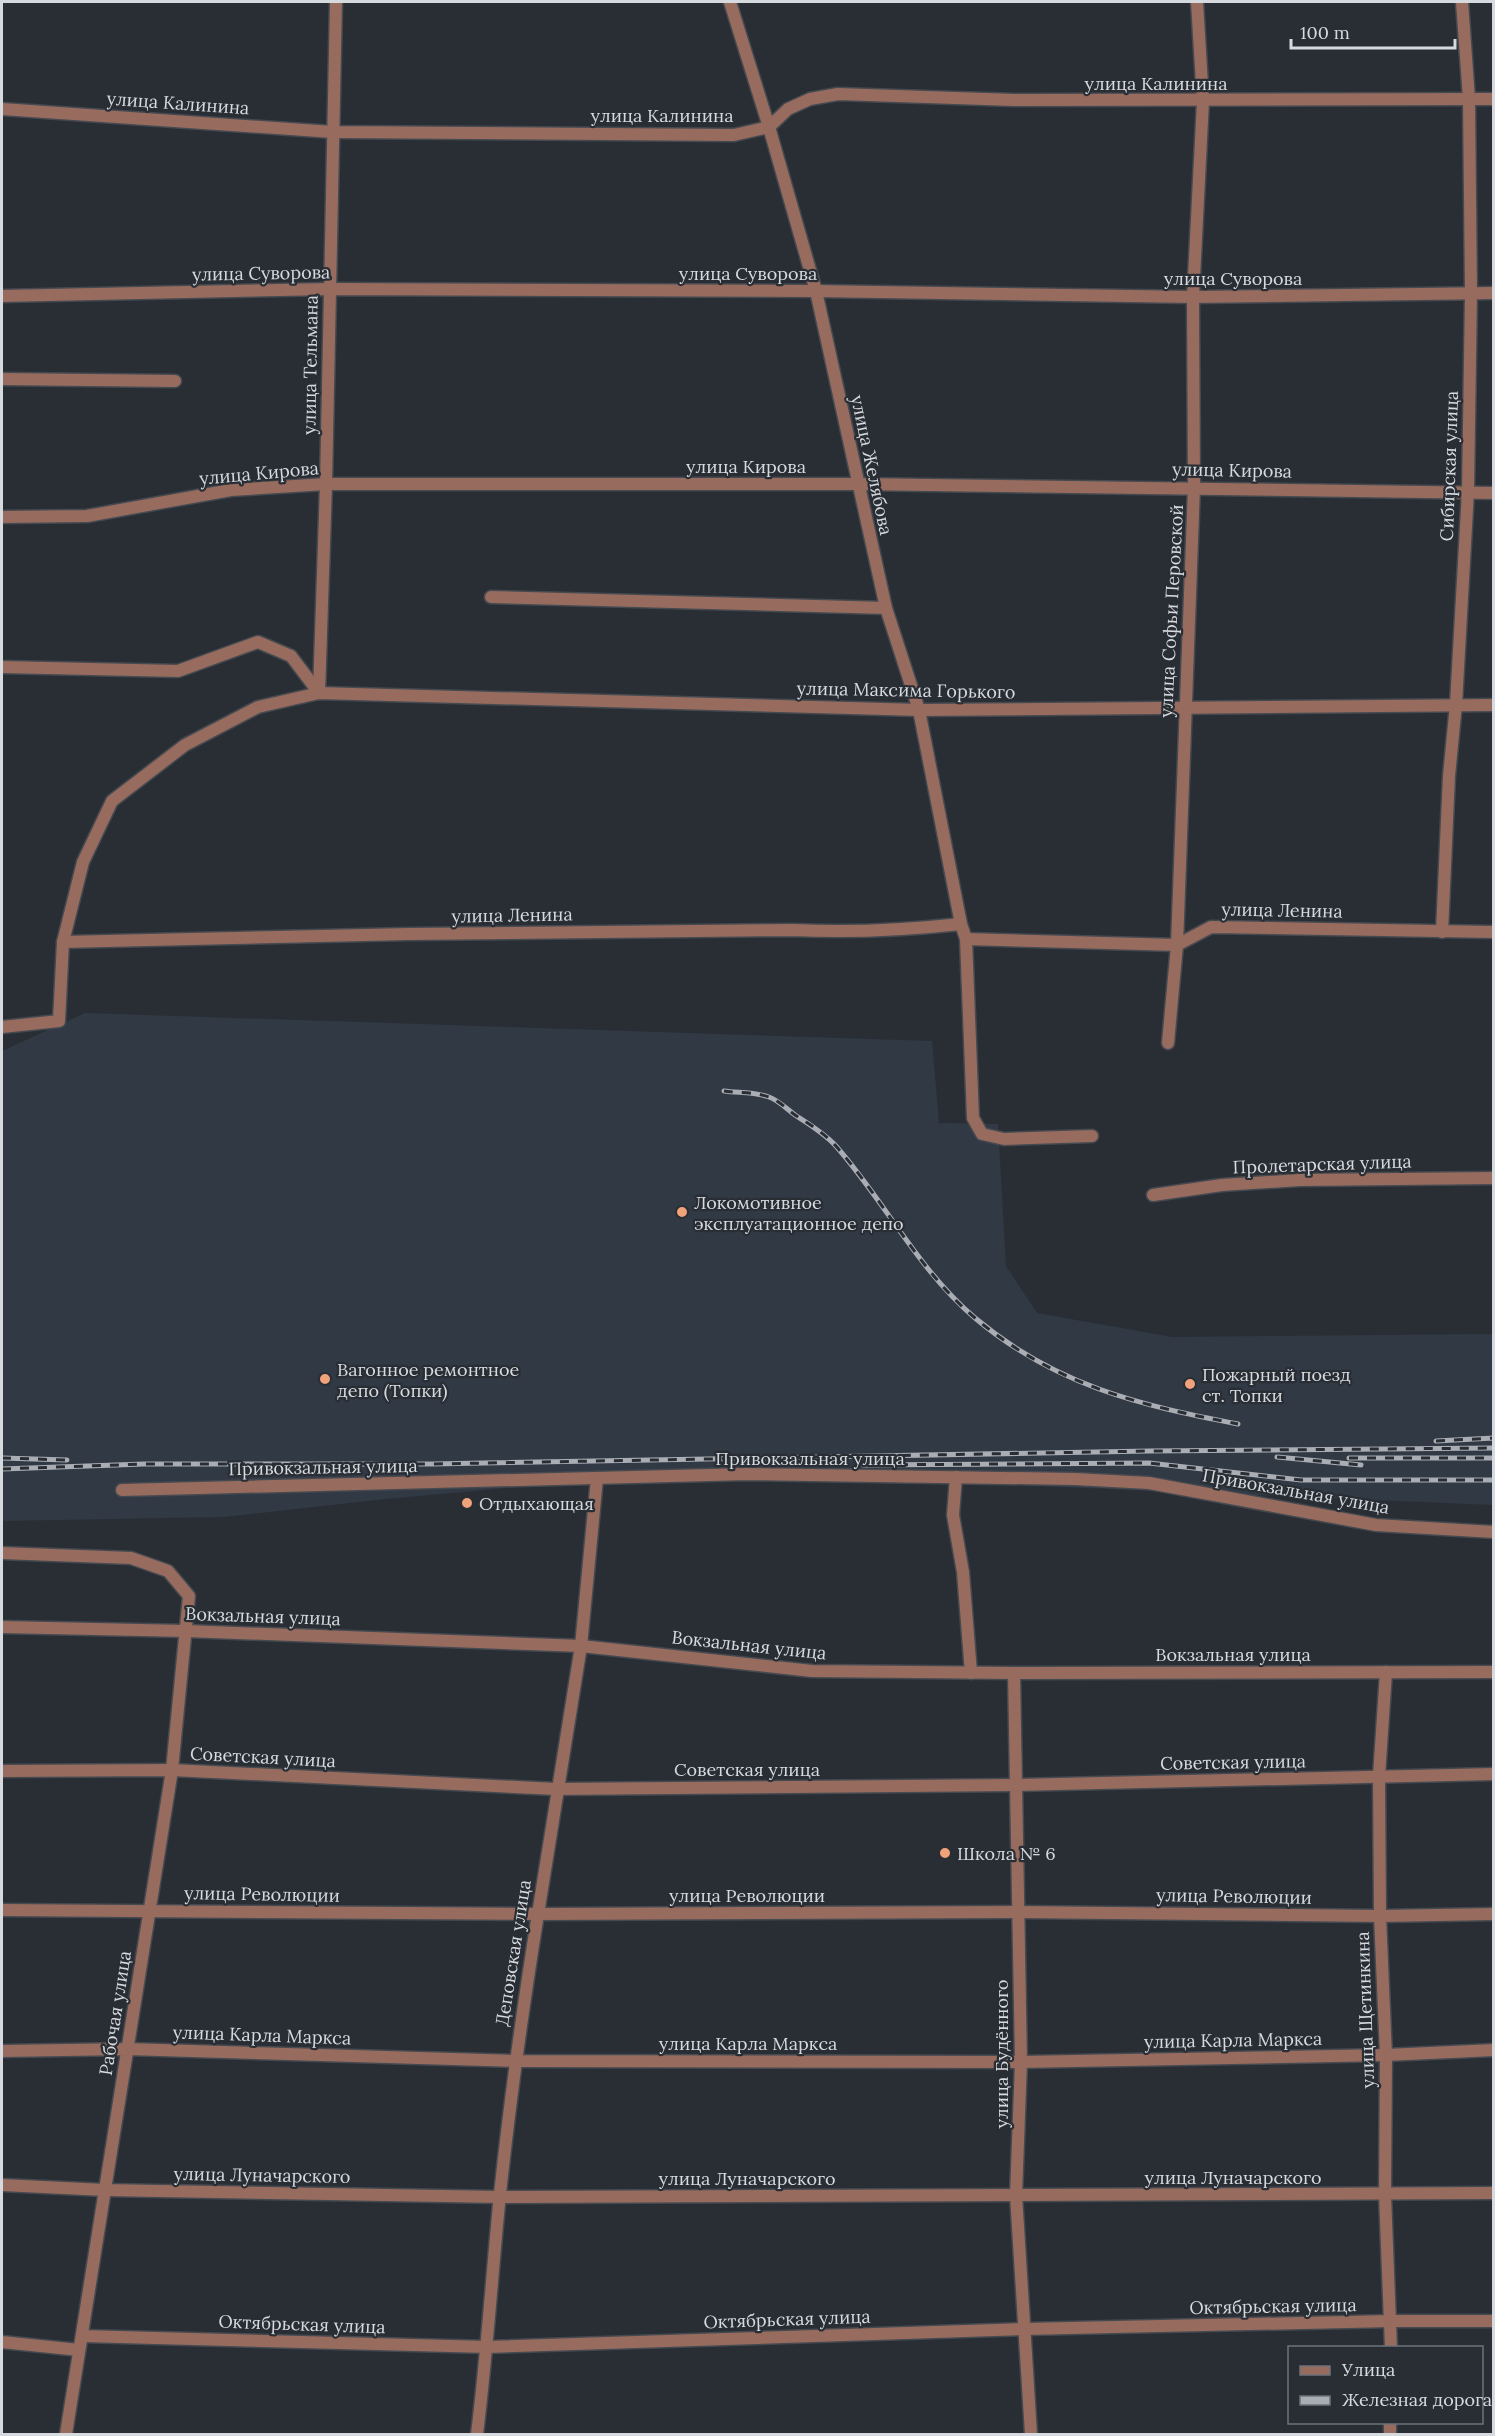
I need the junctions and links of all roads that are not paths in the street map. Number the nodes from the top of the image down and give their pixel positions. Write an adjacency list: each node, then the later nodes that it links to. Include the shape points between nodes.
1 (336, 2): 10 (street, улица Тельмана)
2 (730, 2): 9 (street, улица Желябова)
3 (1197, 2): 7 (street, улица Софьи Перовской)
4 (1462, 2): 5 (street, Сибирская улица)
5 (1469, 99): 6 (street, улица Калинина); 7 (street, улица Калинина); 13 (street, Сибирская улица)
6 (1494, 99)
7 (1203, 101): 9 (street, улица Калинина, via 838,94 810,99 788,109); 16 (street, улица Софьи Перовской)
8 (2, 109): 10 (street, улица Калинина)
9 (769, 127): 10 (street, улица Калинина, via 734,135); 12 (street, улица Желябова)
10 (333, 132): 11 (street, улица Тельмана)
11 (329, 289): 12 (street, улица Суворова); 15 (street, улица Суворова); 19 (street, улица Тельмана)
12 (816, 291): 16 (street, улица Суворова); 20 (street, улица Желябова)
13 (1471, 293): 14 (street, улица Суворова); 16 (street, улица Суворова); 22 (street, Сибирская улица)
14 (1494, 293)
15 (2, 296)
16 (1193, 297): 21 (street, улица Софьи Перовской)
17 (2, 380): 18 (street)
18 (175, 381)
19 (326, 484): 20 (street, улица Кирова); 24 (street, улица Кирова, via 231,490 87,516); 28 (street, улица Тельмана)
20 (858, 484): 21 (street, улица Кирова); 26 (street, улица Желябова)
21 (1194, 487): 22 (street, улица Кирова); 31 (street, улица Софьи Перовской)
22 (1468, 491): 23 (street, улица Кирова); 29 (street, Сибирская улица)
23 (1494, 493)
24 (2, 517)
25 (491, 597): 26 (street)
26 (886, 608): 32 (street, улица Желябова)
27 (2, 667): 28 (street, via 177,671 258,642 291,656)
28 (319, 693): 32 (street, улица Максима Горького); 37 (street, улица Максима Горького, via 258,707 186,744 112,801 83,862)
29 (1456, 704): 30 (street, улица Максима Горького); 31 (street, улица Максима Горького); 34 (street, Сибирская улица)
30 (1494, 705)
31 (1184, 708): 32 (street, улица Максима Горького); 38 (street, улица Софьи Перовской)
32 (919, 710): 33 (street, улица Желябова)
33 (961, 924): 36 (street, улица Желябова); 37 (street, улица Ленина, via 900,931 432,934)
34 (1442, 932): 35 (street, улица Ленина); 38 (street, улица Ленина, via 1211,927)
35 (1494, 932)
36 (966, 939): 38 (street, улица Ленина); 41 (street, улица Желябова, via 970,1095 973,1118 982,1134 1004,1140)
37 (63, 942): 39 (street, улица Максима Горького, via 58,1021)
38 (1177, 945): 40 (street, улица Софьи Перовской)
39 (2, 1027)
40 (1168, 1043)
41 (1092, 1136)
42 (1494, 1178): 43 (street, Пролетарская улица, via 1300,1180)
43 (1153, 1195)
44 (956, 1477): 45 (street, Привокзальная улица, via 748,1474); 47 (street, Привокзальная улица, via 1149,1483 1376,1525); 55 (street, via 953,1515 963,1572)
45 (597, 1478): 46 (street, Привокзальная улица); 52 (street, Деповская улица)
46 (122, 1490)
47 (1494, 1532)
48 (2, 1553): 49 (street, Вокзальная улица, via 131,1558 168,1571)
49 (189, 1596): 51 (street, Рабочая улица)
50 (2, 1628): 51 (street, Вокзальная улица)
51 (186, 1631): 52 (street, Вокзальная улица); 58 (street, Рабочая улица)
52 (581, 1646): 55 (street, Вокзальная улица, via 812,1671); 62 (street, Деповская улица)
53 (1386, 1672): 54 (street, Вокзальная улица); 56 (street, Вокзальная улица); 60 (street, улица Щетинкина)
54 (1494, 1672)
55 (972, 1673): 56 (street, Вокзальная улица)
56 (1014, 1673): 61 (street, улица Будённого)
57 (2, 1770): 58 (street, Советская улица)
58 (172, 1770): 62 (street, Советская улица); 64 (street, Рабочая улица)
59 (1494, 1774): 60 (street, Советская улица)
60 (1379, 1776): 61 (street, Советская улица); 68 (street, улица Щетинкина)
61 (1015, 1785): 62 (street, Советская улица); 65 (street, улица Будённого)
62 (556, 1789): 66 (street, Деповская улица)
63 (2, 1910): 64 (street, улица Революции)
64 (150, 1911): 66 (street, улица Революции); 69 (street, Рабочая улица)
65 (1018, 1912): 66 (street, улица Революции); 68 (street, улица Революции); 74 (street, улица Будённого)
66 (538, 1914): 73 (street, Деповская улица)
67 (1494, 1914): 68 (street, улица Революции)
68 (1380, 1916): 72 (street, улица Щетинкина)
69 (128, 2049): 71 (street, улица Карла Маркса); 73 (street, улица Карла Маркса); 76 (street, Рабочая улица)
70 (1494, 2050): 72 (street, улица Карла Маркса)
71 (2, 2052)
72 (1386, 2055): 74 (street, улица Карла Маркса); 79 (street, улица Щетинкина)
73 (515, 2061): 74 (street, улица Карла Маркса); 80 (street, Деповская улица)
74 (1021, 2062): 78 (street, улица Будённого)
75 (2, 2185): 76 (street, улица Луначарского)
76 (105, 2190): 80 (street, улица Луначарского); 84 (street, Рабочая улица)
77 (1494, 2193): 79 (street, улица Луначарского)
78 (1016, 2195): 79 (street, улица Луначарского); 80 (street, улица Луначарского); 83 (street, улица Будённого)
79 (1385, 2195): 81 (street, улица Щетинкина)
80 (500, 2197): 87 (street, Деповская улица)
81 (1391, 2321): 82 (street, Октябрьская улица); 83 (street, Октябрьская улица); 86 (street, улица Щетинкина)
82 (1494, 2321)
83 (1025, 2329): 87 (street, Октябрьская улица); 91 (street, улица Будённого)
84 (82, 2336): 87 (street, Октябрьская улица); 88 (street, Рабочая улица)
85 (2, 2343): 88 (street)
86 (1391, 2346)
87 (488, 2347): 90 (street, Деповская улица)
88 (79, 2350): 89 (street, Рабочая улица)
89 (66, 2434)
90 (477, 2434)
91 (1031, 2434)

